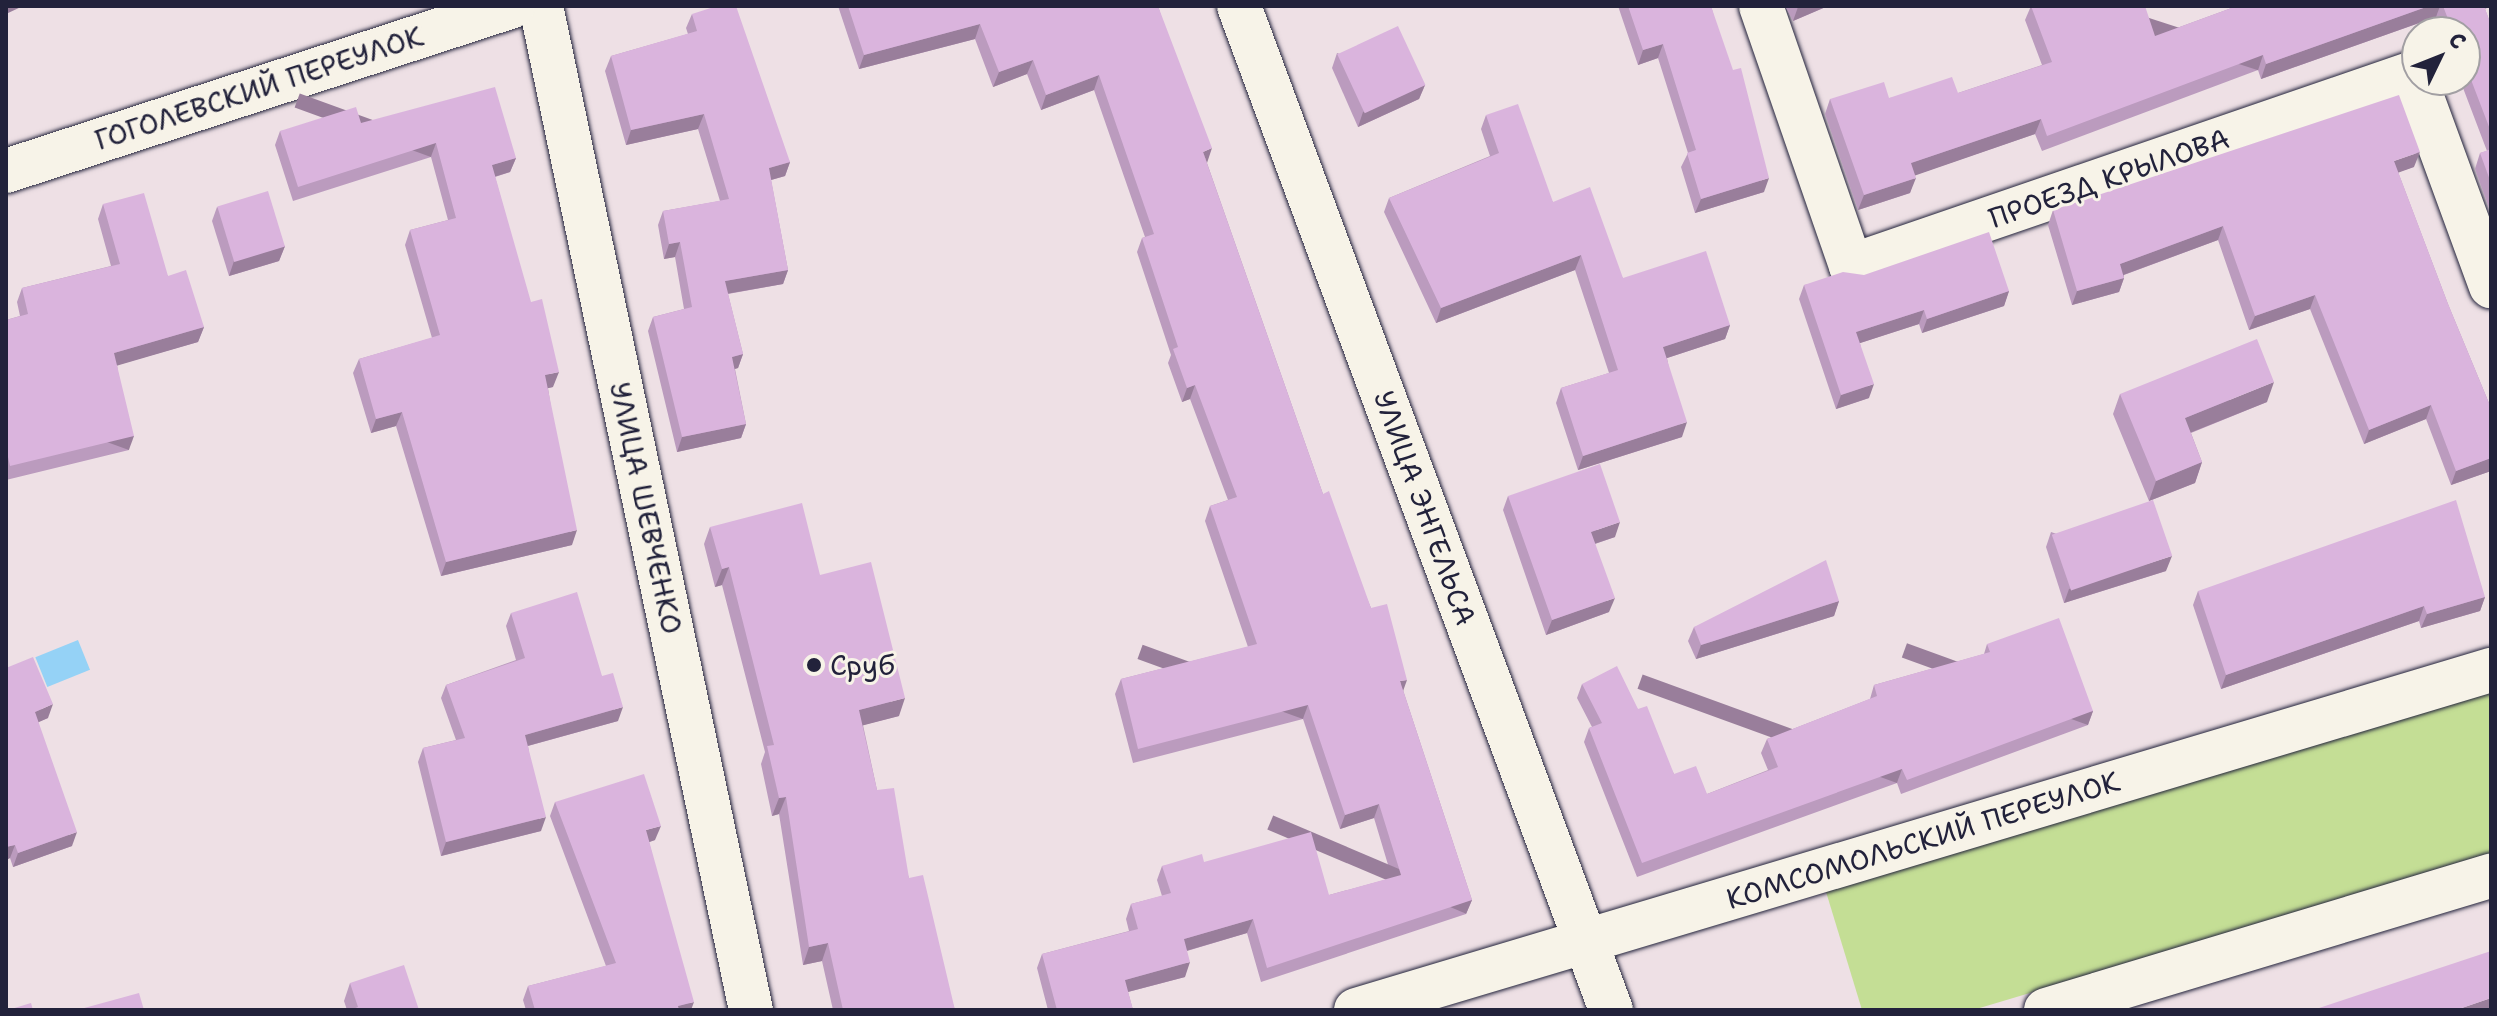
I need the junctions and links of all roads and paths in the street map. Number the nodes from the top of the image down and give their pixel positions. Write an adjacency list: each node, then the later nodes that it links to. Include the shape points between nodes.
1 (513, 6): 5 (street, ГОГОЛЕВСКИЙ ПЕРЕУЛОК)
2 (541, 6): 10 (street, УЛИЦА ШЕВЧЕНКО)
3 (1239, 6): 9 (street, УЛИЦА ЭНГЕЛЬСА)
4 (1761, 6): 6 (street, ПРОЕЗД КРЫЛОВА, via 1851,266 2413,73)
5 (6, 171)
6 (2491, 286)
7 (2491, 670): 9 (street, КОМСОМОЛЬСКИЙ ПЕРЕУЛОК)
8 (2491, 876): 13 (street)
9 (1585, 941): 11 (street, КОМСОМОЛЬСКИЙ ПЕРЕУЛОК); 12 (street, УЛИЦА ЭНГЕЛЬСА)
10 (751, 1010)
11 (1356, 1010)
12 (1611, 1010)
13 (2046, 1010)

